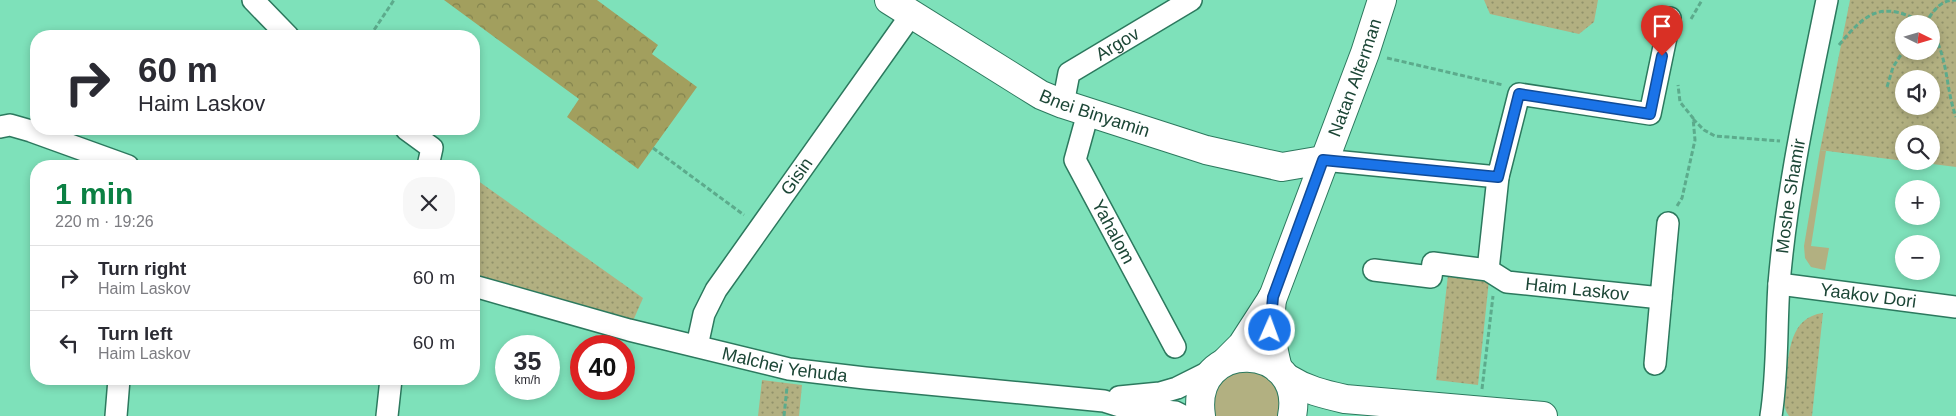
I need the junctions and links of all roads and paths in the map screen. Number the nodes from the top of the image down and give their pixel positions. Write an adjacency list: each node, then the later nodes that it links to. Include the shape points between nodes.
1 (253, 0): 15 (street)
2 (394, 0): 16 (path)
3 (889, 0): 11 (street, Bnei Binyamin)
4 (1191, 0): 24 (street, Argov, via 1069,73)
5 (1382, 0): 19 (street, Natan Alterman)
6 (1702, 0): 14 (path)
7 (1827, 0): 32 (street, Moshe Shamir)
8 (1956, 0): 13 (path, via 1945,1)
9 (1878, 7): 17 (path, via 1864,15)
10 (1900, 8): 12 (path)
11 (911, 15): 24 (street, Bnei Binyamin, via 1040,95); 39 (street, Gisin)
12 (1913, 15)
13 (1931, 15)
14 (1679, 21): 23 (street, via 1650,114)
15 (282, 30)
16 (374, 30)
17 (1837, 47)
18 (1940, 50): 26 (path)
19 (1365, 53): 23 (path, via 1507,86); 36 (street, Natan Alterman)
20 (1898, 60): 22 (path)
21 (1678, 82): 27 (path, via 1680,102)
22 (1887, 87)
23 (1519, 94): 37 (street)
24 (1062, 104): 25 (street, Bnei Binyamin)
25 (1088, 113): 36 (street, Bnei Binyamin, via 1206,150 1282,167); 48 (street, Yahalom, via 1075,160)
26 (1956, 117)
27 (1693, 118): 32 (path, via 1715,136); 38 (path, via 1695,140 1689,169 1682,198)
28 (0, 127): 29 (street, via 10,125)
29 (30, 131)
30 (42, 135): 35 (street)
31 (411, 135): 34 (street)
32 (1798, 142): 42 (street, Moshe Shamir)
33 (653, 148): 39 (path)
34 (430, 157)
35 (111, 160)
36 (1323, 160): 37 (street); 44 (street, Natan Alterman)
37 (1498, 177): 41 (street)
38 (1668, 223): 45 (street)
39 (761, 228): 47 (street, Gisin, via 716,290 704,314)
40 (1374, 270): 41 (street, Haim Laskov, via 1431,276 1432,263)
41 (1492, 273): 45 (street, Haim Laskov, via 1507,282); 57 (path)
42 (1779, 284): 46 (street, Yaakov Dori); 55 (street, Moshe Shamir)
43 (480, 288): 47 (street, Malchei Yehuda)
44 (1273, 297): 50 (street, Natan Alterman, via 1242,345); 52 (street, Natan Alterman, via 1271,342)
45 (1661, 298): 49 (street)
46 (1956, 307)
47 (697, 346): 51 (street, Malchei Yehuda)
48 (1176, 347)
49 (1655, 364)
50 (1219, 366): 52 (street, via 1240,357 1256,358 1268,362); 56 (street, Malchei Yehuda, via 1177,388); 62 (street, Natan Alterman, via 1201,389)
51 (789, 369): 56 (street, Malchei Yehuda); 60 (path)
52 (1282, 374): 57 (street, via 1317,393 1345,399); 63 (street, Natan Alterman, via 1292,390)
53 (119, 385): 58 (street)
54 (390, 385): 59 (street)
55 (1775, 395): 65 (street); 66 (street, Moshe Shamir)
56 (1104, 401): 61 (street, Malchei Yehuda)
57 (1480, 410): 64 (street)
58 (116, 416)
59 (387, 416)
60 (784, 416)
61 (1183, 416)
62 (1201, 416)
63 (1292, 416)
64 (1543, 416)
65 (1760, 416)
66 (1771, 416)

